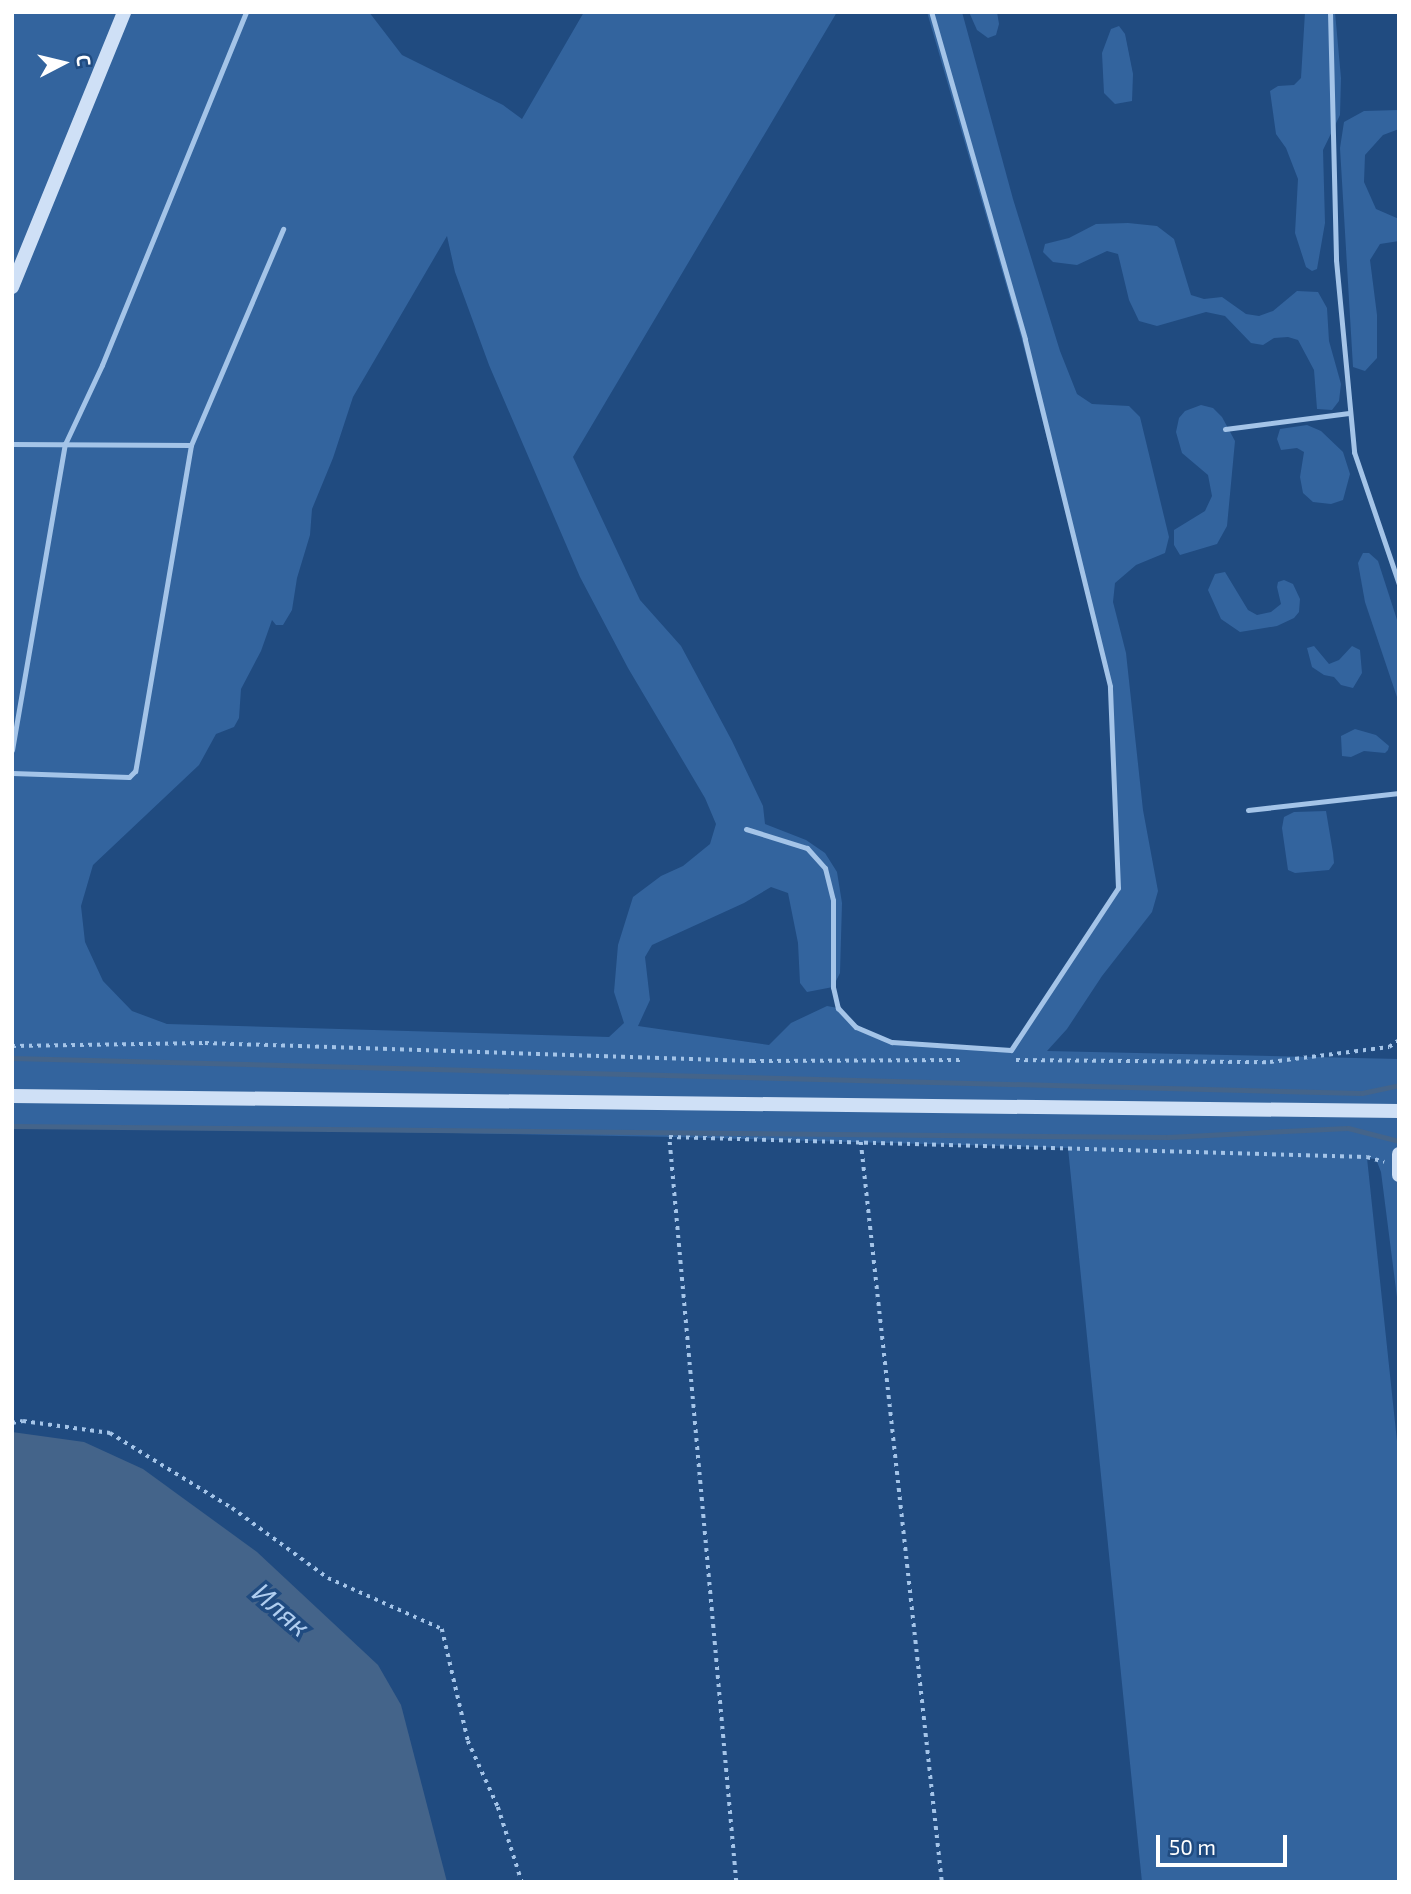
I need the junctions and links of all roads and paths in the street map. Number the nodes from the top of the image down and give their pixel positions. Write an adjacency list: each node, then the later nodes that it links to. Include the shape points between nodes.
1 (124, 12): 6 (street)
2 (247, 12): 10 (lane)
3 (931, 12): 17 (lane, via 1025,339 1110,686 1118,888 1011,1050 891,1042 856,1027 838,1008 833,987 833,900 825,868 807,848)
4 (1330, 12): 7 (lane, via 1336,260)
5 (283, 229): 11 (lane)
6 (12, 287)
7 (1349, 413): 8 (lane); 12 (lane, via 1354,452)
8 (1225, 429)
9 (12, 444): 10 (lane)
10 (65, 444): 11 (lane); 13 (lane)
11 (191, 445): 14 (lane, via 135,771 129,778)
12 (1399, 584)
13 (12, 750)
14 (12, 773)
15 (1399, 793): 16 (lane)
16 (1248, 810)
17 (746, 828)
18 (1399, 1040): 21 (path, via 1389,1047 1270,1062)
19 (12, 1046): 20 (path, via 205,1043 752,1061)
20 (965, 1060)
21 (1007, 1060)
22 (12, 1096): 23 (street)
23 (1399, 1111)
24 (861, 1142): 26 (path, via 1367,1157); 30 (path, via 669,1137); 31 (path)
25 (1399, 1154): 26 (street)
26 (1398, 1167): 27 (street)
27 (1399, 1174)
28 (12, 1423): 29 (path, via 110,1433 232,1508 328,1578 442,1629 467,1741 498,1807)
29 (523, 1882)
30 (736, 1882)
31 (942, 1882)

